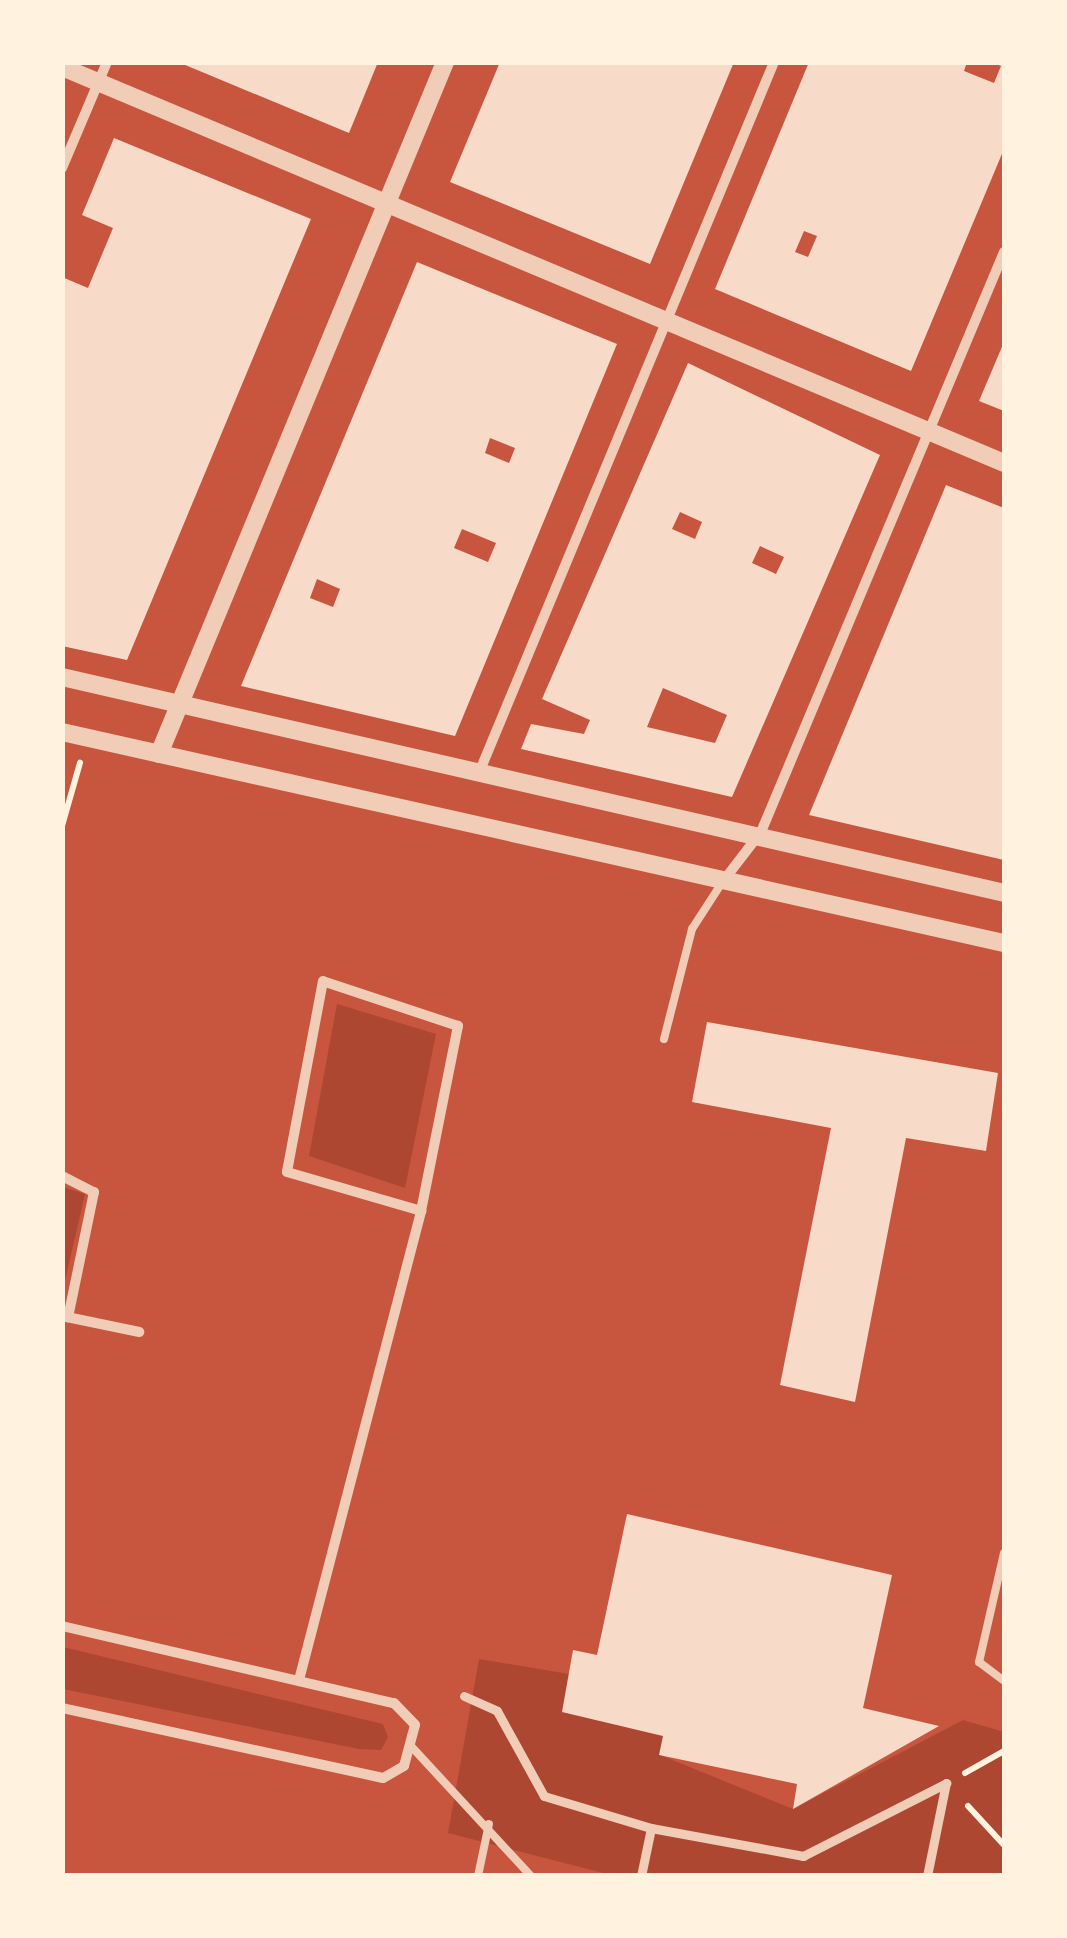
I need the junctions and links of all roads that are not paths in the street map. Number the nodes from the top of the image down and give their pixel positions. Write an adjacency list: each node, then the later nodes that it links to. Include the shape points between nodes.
1 (107, 62): 5 (street)
2 (446, 62): 7 (street)
3 (774, 62): 9 (street)
4 (62, 67): 5 (street)
5 (99, 82): 6 (street); 7 (street)
6 (62, 168)
7 (387, 203): 9 (street); 13 (street)
8 (1004, 252): 10 (street)
9 (666, 320): 10 (street); 16 (street)
10 (930, 431): 11 (street); 17 (street)
11 (1004, 463)
12 (62, 678): 13 (street)
13 (180, 705): 15 (street); 16 (street)
14 (62, 732): 15 (street)
15 (159, 754): 18 (street)
16 (481, 768): 17 (street)
17 (761, 832): 18 (street); 19 (street)
18 (723, 881): 20 (street); 21 (lane, via 692,929)
19 (1004, 893)
20 (1004, 943)
21 (664, 1038)
22 (62, 1176): 24 (street, via 94,1192)
23 (421, 1211): 23 (street, via 458,1026 323,981 288,1172); 28 (street)
24 (65, 1316): 25 (street)
25 (139, 1332)
26 (1004, 1553): 29 (lane, via 979,1662)
27 (62, 1626): 28 (street)
28 (299, 1680): 32 (street, via 404,1706 414,1725)
29 (1004, 1681)
30 (464, 1696): 34 (street, via 497,1711 544,1796)
31 (62, 1708): 32 (street, via 371,1777 394,1774)
32 (410, 1745): 33 (lane)
33 (488, 1824): 35 (lane); 36 (lane)
34 (651, 1828): 37 (street); 38 (street, via 803,1856 946,1783)
35 (478, 1876)
36 (531, 1876)
37 (641, 1876)
38 (927, 1876)

